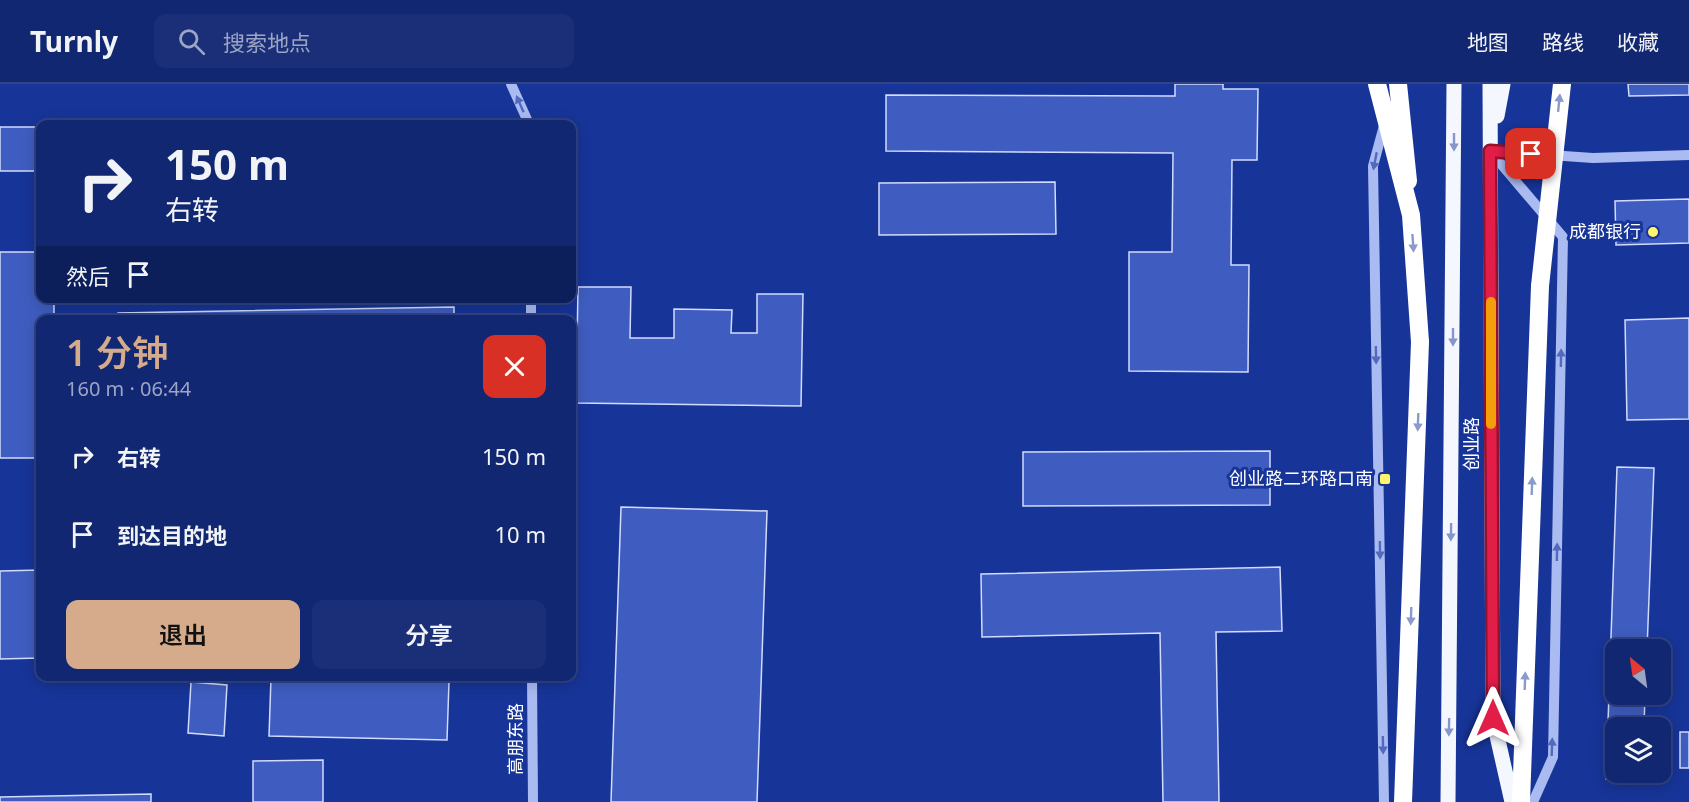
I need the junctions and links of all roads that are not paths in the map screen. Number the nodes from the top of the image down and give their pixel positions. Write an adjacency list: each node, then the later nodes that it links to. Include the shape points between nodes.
1 (511, 84): 8 (street, one-way to 1)
2 (1377, 84): 11 (highway, bridge)
3 (1397, 84): 11 (highway, bridge); 14 (street, one-way to 14, via 1373,166)
4 (1454, 84): 16 (main road, 创业路, one-way to 16)
5 (1490, 84): 9 (main road, 创业路)
6 (1503, 84): 9 (main road)
7 (1562, 84): 18 (highway, one-way to 7, bridge, via 1540,286)
8 (527, 120)
9 (1490, 151): 10 (street, via 1593,158); 17 (main road, 创业路, via 1493,718); 19 (street, one-way to 9, via 1552,757 1563,237)
10 (1689, 155)
11 (1411, 215): 15 (highway, one-way to 15, bridge, via 1420,342)
12 (532, 681): 13 (street, 高朋东路)
13 (533, 802)
14 (1384, 802)
15 (1403, 802)
16 (1448, 802)
17 (1512, 802)
18 (1521, 802)
19 (1533, 802)

